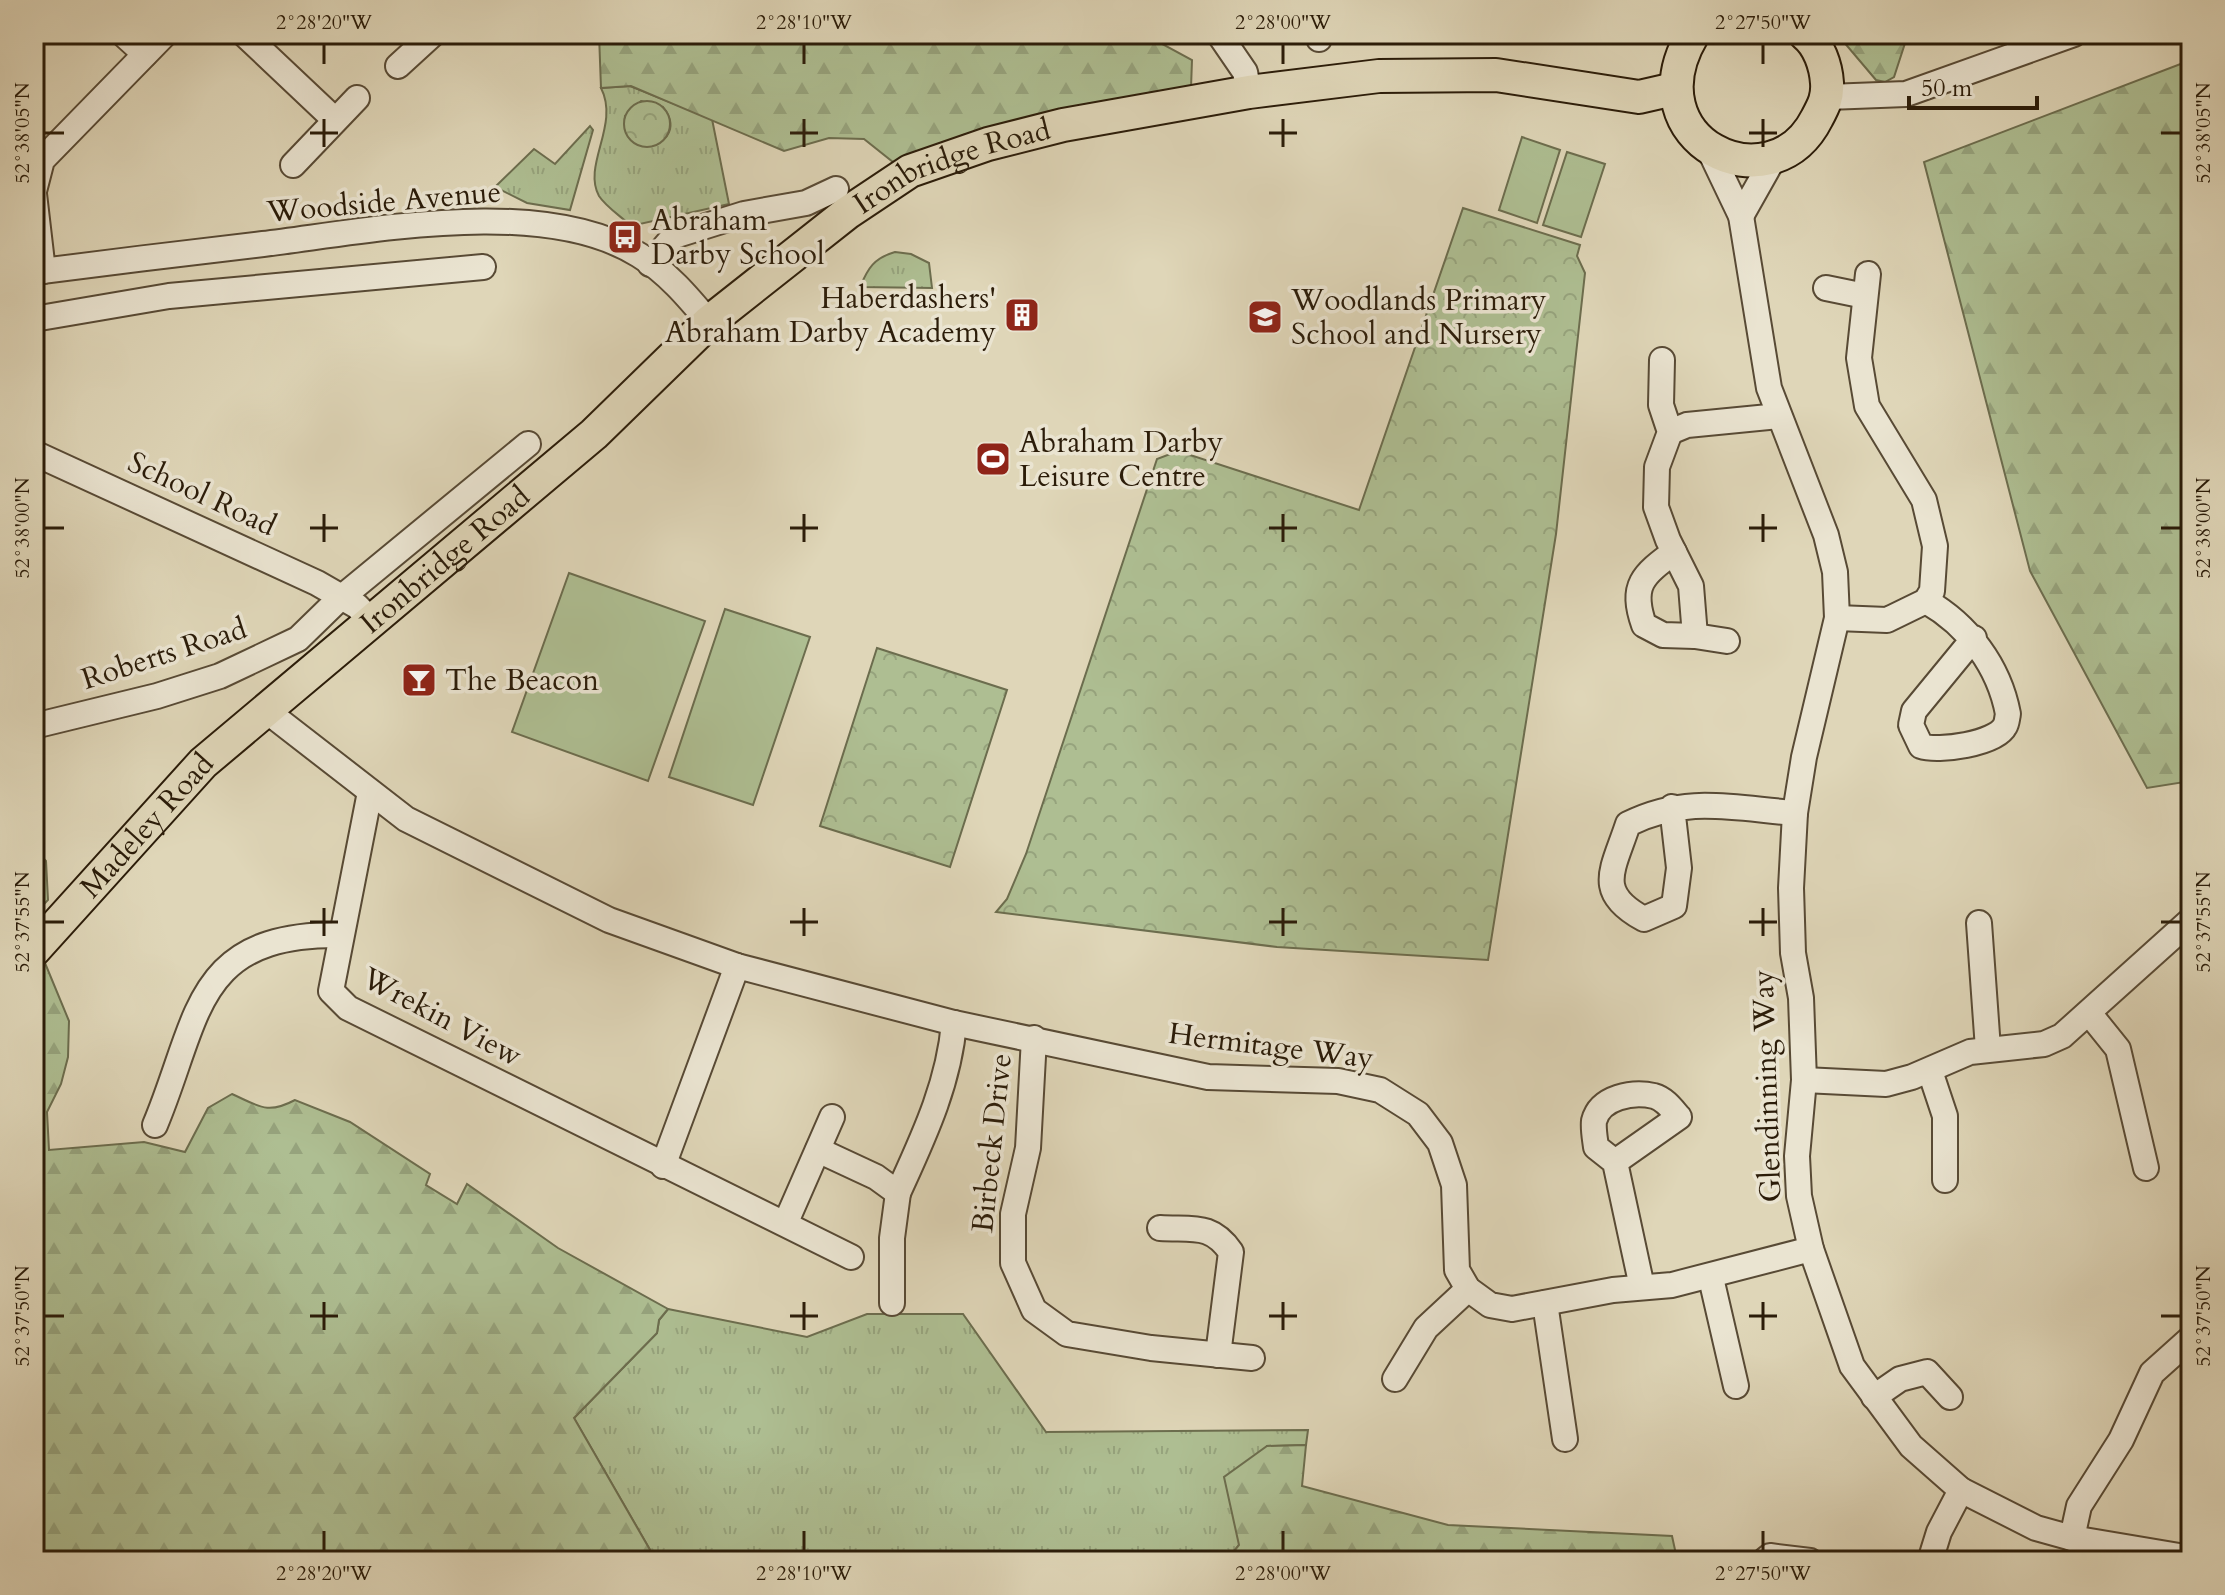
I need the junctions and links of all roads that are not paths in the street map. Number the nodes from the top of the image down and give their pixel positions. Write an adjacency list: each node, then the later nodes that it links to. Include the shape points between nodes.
1 (123, 34): 9 (street)
2 (165, 34): 9 (street)
3 (244, 34): 15 (street)
4 (433, 34): 10 (street)
5 (1219, 34): 12 (street, via 1245,72)
6 (1693, 34): 11 (main road, via 1679,58)
7 (1805, 34): 13 (main road, via 1814,41 1826,73)
8 (2074, 34): 13 (street, via 1906,94)
9 (145, 54): 19 (street, via 42,160)
10 (398, 66)
11 (1674, 89): 12 (main road, Ironbridge Road, via 1639,97 1465,73 1379,76); 16 (main road, via 1685,124)
12 (1249, 92): 30 (main road, Ironbridge Road, via 1063,125 910,171 847,213)
13 (1828, 97): 17 (main road, via 1808,135 1789,151)
14 (357, 98): 15 (street)
15 (335, 120): 18 (street)
16 (1708, 147): 17 (main road, via 1726,157 1757,161); 22 (street, Glendinning Way)
17 (1776, 154): 22 (street)
18 (293, 165)
19 (34, 177): 21 (street)
20 (836, 189): 24 (street, via 763,221 674,236)
21 (34, 192): 26 (street)
22 (1741, 216): 32 (street, Glendinning Way, via 1769,388)
23 (162, 256): 24 (street, Woodside Avenue, via 489,221 587,235 638,254); 26 (street, Woodside Avenue); 28 (street)
24 (650, 264): 30 (street, Woodside Avenue, via 682,289)
25 (483, 267): 28 (street)
26 (38, 271)
27 (1826, 288): 38 (street, via 1866,285 1859,358 1867,406 1924,500 1935,546 1932,591)
28 (169, 296): 29 (street)
29 (34, 319)
30 (709, 322): 40 (main road, Ironbridge Road, via 594,434)
31 (1662, 360): 33 (street, via 1661,405)
32 (1779, 416): 33 (street, via 1687,425); 39 (street, Glendinning Way, via 1826,535 1835,572)
33 (1670, 432): 36 (street, via 1657,467 1656,507)
34 (528, 444): 37 (street)
35 (34, 453): 37 (street, School Road)
36 (1674, 552): 41 (street, via 1691,586); 41 (street, via 1644,575 1636,602 1644,625 1663,635)
37 (342, 597): 40 (street, School Road); 45 (street, Roberts Road, via 298,639 260,659 157,696)
38 (1926, 601): 39 (street, via 1887,620); 42 (street)
39 (1837, 618): 48 (street, Glendinning Way)
40 (370, 619): 44 (main road, Ironbridge Road)
41 (1695, 636): 43 (street)
42 (1974, 638): 42 (street, via 2006,703 2005,726 1998,734 1948,750 1921,746 1911,725 1914,711)
43 (1727, 641)
44 (268, 712): 46 (street); 52 (main road, Madeley Road, via 203,763)
45 (34, 726)
46 (370, 792): 51 (street, Wrekin View); 53 (street, via 406,819 609,920)
47 (1672, 807): 48 (street)
48 (1795, 813): 59 (street, Glendinning Way, via 1791,901)
49 (2191, 920): 54 (street)
50 (1979, 923): 57 (street)
51 (341, 935): 61 (street, via 303,934 249,953 215,976 179,1054); 64 (street, Wrekin View, via 331,991 348,1008)
52 (34, 950)
53 (737, 966): 55 (street); 64 (street)
54 (2089, 1013): 57 (street, via 2044,1044); 65 (street, via 2118,1049)
55 (954, 1023): 56 (street, Hermitage Way); 67 (street, via 952,1055 936,1105)
56 (1034, 1038): 74 (street, Hermitage Way, via 1208,1077 1359,1084 1400,1101 1428,1124 1445,1154 1454,1185 1455,1263); 78 (street, Birbeck Drive, via 1031,1122 1013,1214 1013,1263 1034,1310 1067,1334)
57 (1988, 1049): 58 (street)
58 (1930, 1071): 59 (street, via 1886,1084); 66 (street, via 1945,1116)
59 (1804, 1080): 70 (street, Glendinning Way, via 1797,1156)
60 (832, 1117): 62 (street)
61 (155, 1125)
62 (818, 1150): 67 (street); 68 (street)
63 (1615, 1162): 73 (street)
64 (663, 1166): 68 (street, Wrekin View)
65 (2146, 1168)
66 (1945, 1180)
67 (898, 1193): 75 (street)
68 (786, 1222): 71 (street, Wrekin View)
69 (1160, 1228): 78 (street, via 1220,1235 1231,1252)
70 (1811, 1249): 72 (street); 82 (street, Glendinning Way, via 1852,1366)
71 (851, 1257)
72 (1711, 1278): 73 (street); 81 (street)
73 (1642, 1287): 76 (street)
74 (1468, 1289): 76 (street, via 1501,1308); 80 (street, via 1426,1328)
75 (892, 1303)
76 (1545, 1303): 84 (street)
77 (2191, 1338): 86 (street, via 2152,1373 2121,1440 2079,1506)
78 (1218, 1355): 79 (street, Birbeck Drive)
79 (1252, 1358)
80 (1395, 1379)
81 (1736, 1386)
82 (1874, 1397): 83 (street, via 1900,1379 1927,1372); 85 (street, Glendinning Way, via 1911,1446)
83 (1950, 1397)
84 (1565, 1439)
85 (1961, 1490): 86 (street, Glendinning Way, via 2036,1528); 90 (street)
86 (2072, 1538): 87 (street, Glendinning Way)
87 (2180, 1558)
88 (1765, 1560): 89 (street, via 1770,1556)
89 (1810, 1561)
90 (1930, 1561)

